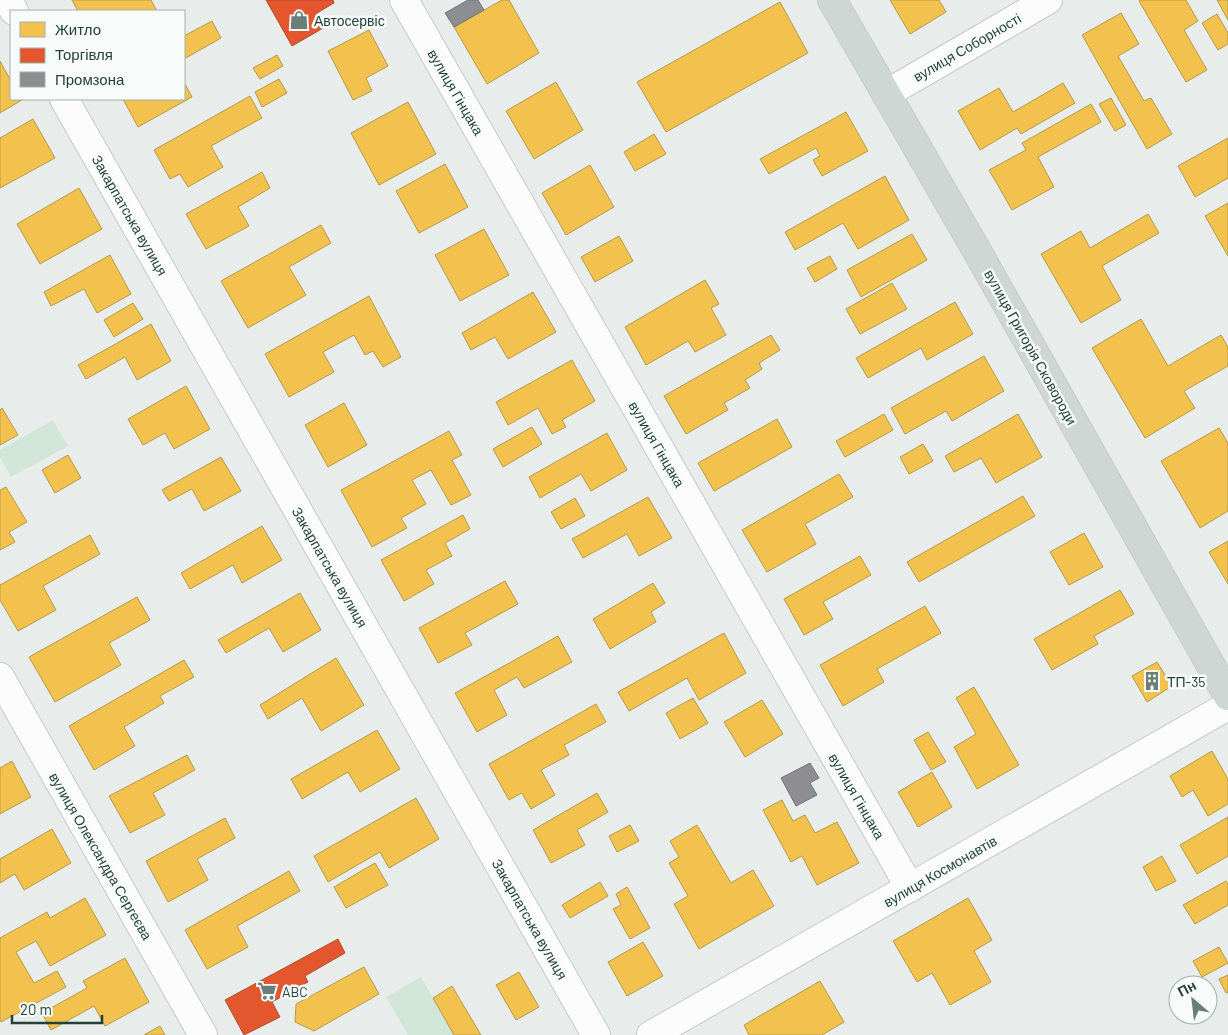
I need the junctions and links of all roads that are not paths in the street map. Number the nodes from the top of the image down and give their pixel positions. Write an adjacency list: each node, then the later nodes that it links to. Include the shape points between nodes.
1 (404, 0): 9 (street, вулиця Гінцака)
2 (832, 0): 4 (main road, вулиця Григорія Сковороди)
3 (1048, 0): 4 (street, вулиця Соборності)
4 (886, 94): 7 (main road, вулиця Григорія Сковороди)
5 (65, 100): 11 (street, Закарпатська вулиця)
6 (0, 677): 10 (street, вулиця Олександра Сергеєва)
7 (1228, 696)
8 (1228, 706): 9 (street, вулиця Космонавтів)
9 (910, 888): 12 (street, вулиця Космонавтів)
10 (203, 1035)
11 (596, 1035)
12 (651, 1035)

